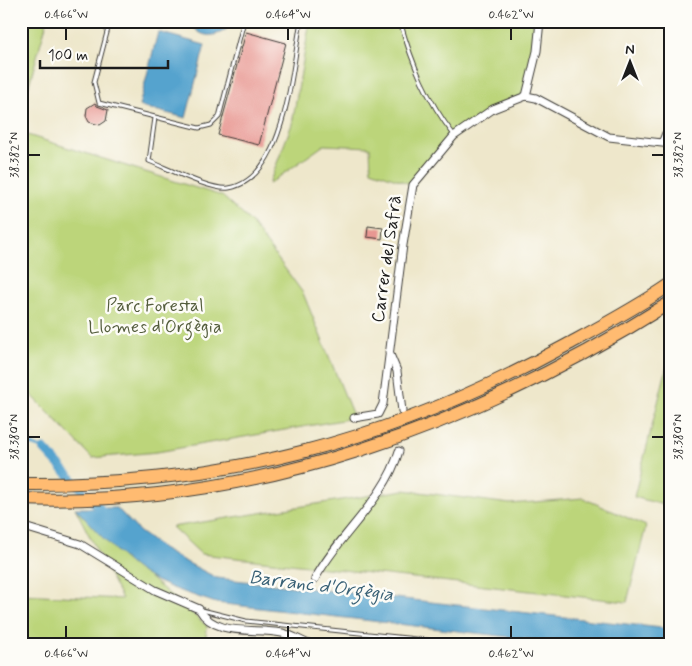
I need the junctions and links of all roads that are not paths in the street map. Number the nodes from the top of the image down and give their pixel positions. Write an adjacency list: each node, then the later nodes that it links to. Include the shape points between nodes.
1 (110, 21): 7 (lane, via 94,82 99,103)
2 (244, 21): 7 (lane, via 219,117 211,125 199,128)
3 (301, 21): 7 (lane, via 282,125 264,164 250,180 228,188 205,184 149,161)
4 (400, 21): 9 (lane, via 409,53 434,110)
5 (540, 21): 6 (street, via 537,51)
6 (526, 96): 9 (street, Carrer del Safrà, via 493,109); 10 (street, via 536,98 610,137)
7 (155, 118)
8 (671, 128): 10 (lane, via 664,133)
9 (454, 136): 14 (street, Carrer del Safrà, via 414,185)
10 (660, 143): 11 (street)
11 (671, 144)
12 (671, 284): 18 (highway, via 520,371 458,400 380,430 265,462 190,475 112,483)
13 (671, 302): 19 (highway, via 610,338 481,405 353,453 247,480 119,498)
14 (389, 352): 15 (street, via 397,371); 16 (street, Carrer del Safrà, via 383,404 378,414)
15 (402, 411)
16 (354, 418)
17 (399, 450): 21 (street, via 395,465 378,493)
18 (21, 484)
19 (21, 499)
20 (21, 526): 22 (street, via 80,544 155,590)
21 (315, 579)
22 (199, 609): 23 (street, via 202,615 220,626 285,634); 24 (lane, via 246,621)
23 (311, 645)
24 (473, 645)

